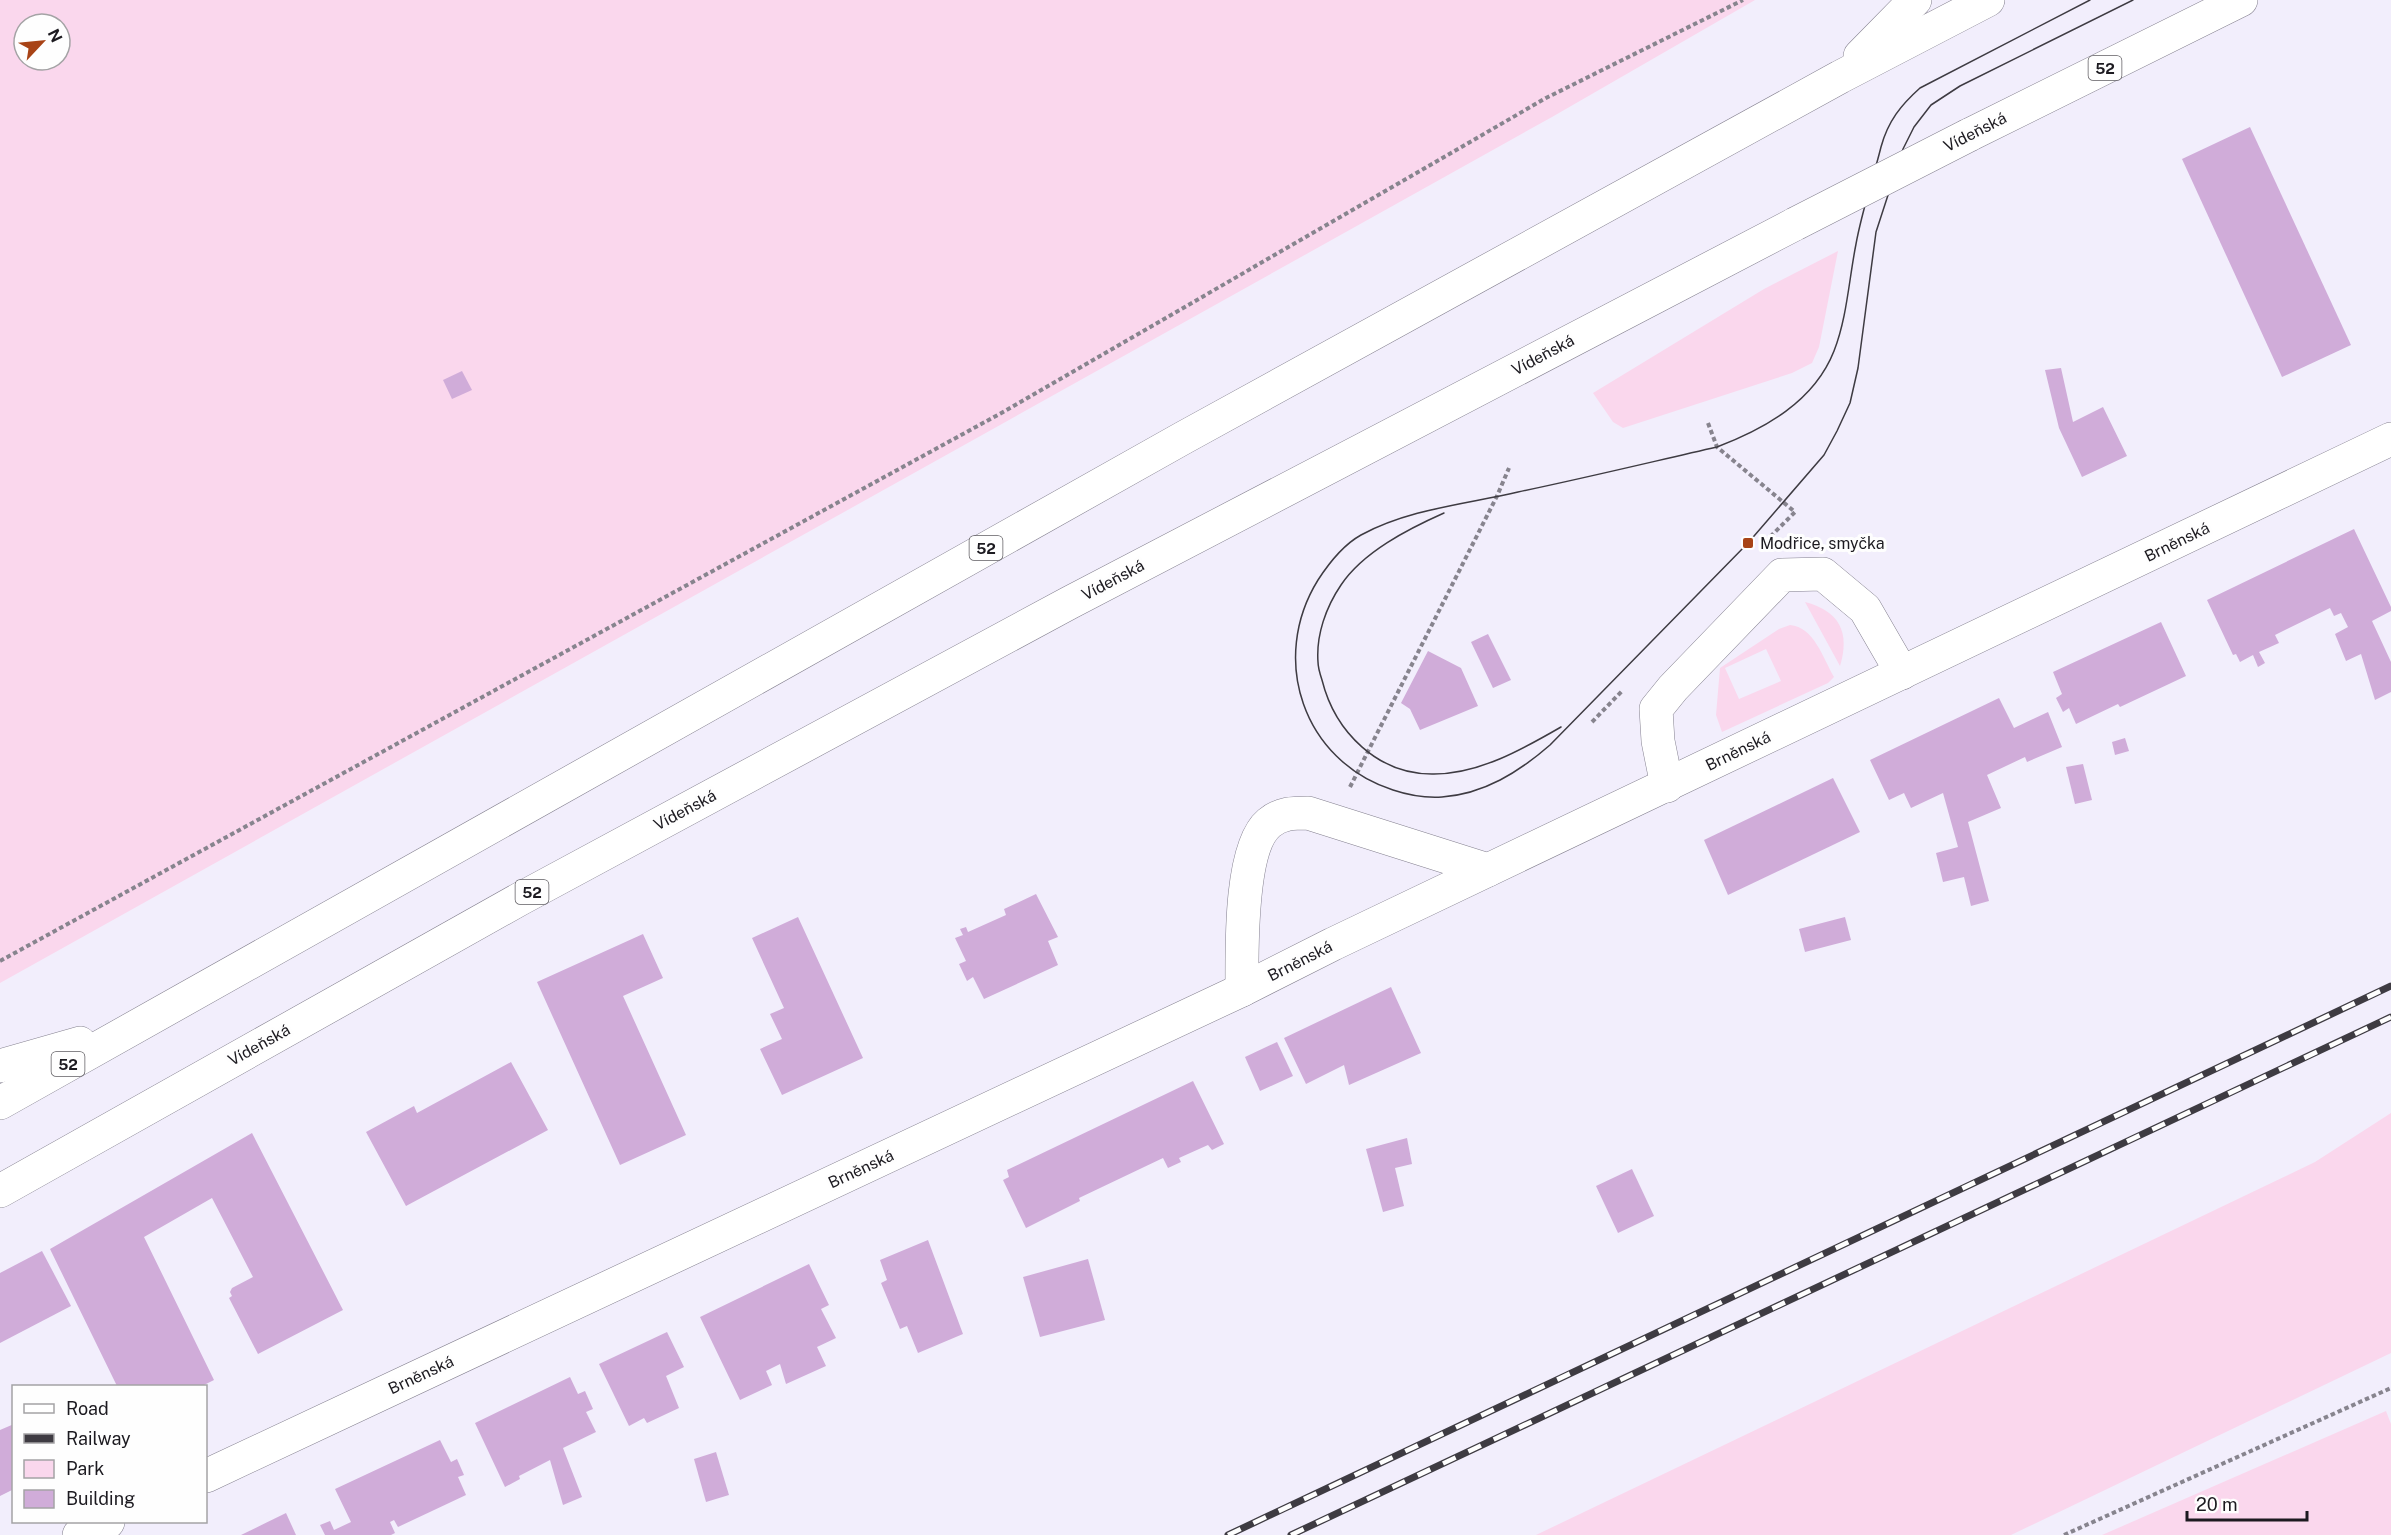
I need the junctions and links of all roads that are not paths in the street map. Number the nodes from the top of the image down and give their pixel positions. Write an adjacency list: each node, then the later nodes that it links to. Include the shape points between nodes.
1 (1915, 0): 4 (main road)
2 (1988, 0): 4 (main road, 52)
3 (2241, 0): 13 (main road, Vídeňská / 52, bridge, via 1795,224 1069,603 520,899)
4 (1840, 77): 10 (main road, 52, via 1046,514)
5 (2391, 439): 6 (main road, Brněnská)
6 (1902, 674): 7 (main road, Brněnská); 7 (main road, via 1865,609 1822,574 1782,575 1656,709)
7 (1667, 786): 8 (main road, Brněnská)
8 (1488, 870): 9 (main road, Brněnská); 9 (main road, via 1308,813 1287,813 1268,824 1257,839 1242,904)
9 (1242, 990): 14 (main road, Brněnská)
10 (136, 1026): 11 (main road); 12 (main road, 52)
11 (0, 1066)
12 (0, 1103)
13 (0, 1191)
14 (207, 1476)
15 (104, 1523): 16 (main road)
16 (79, 1535)

